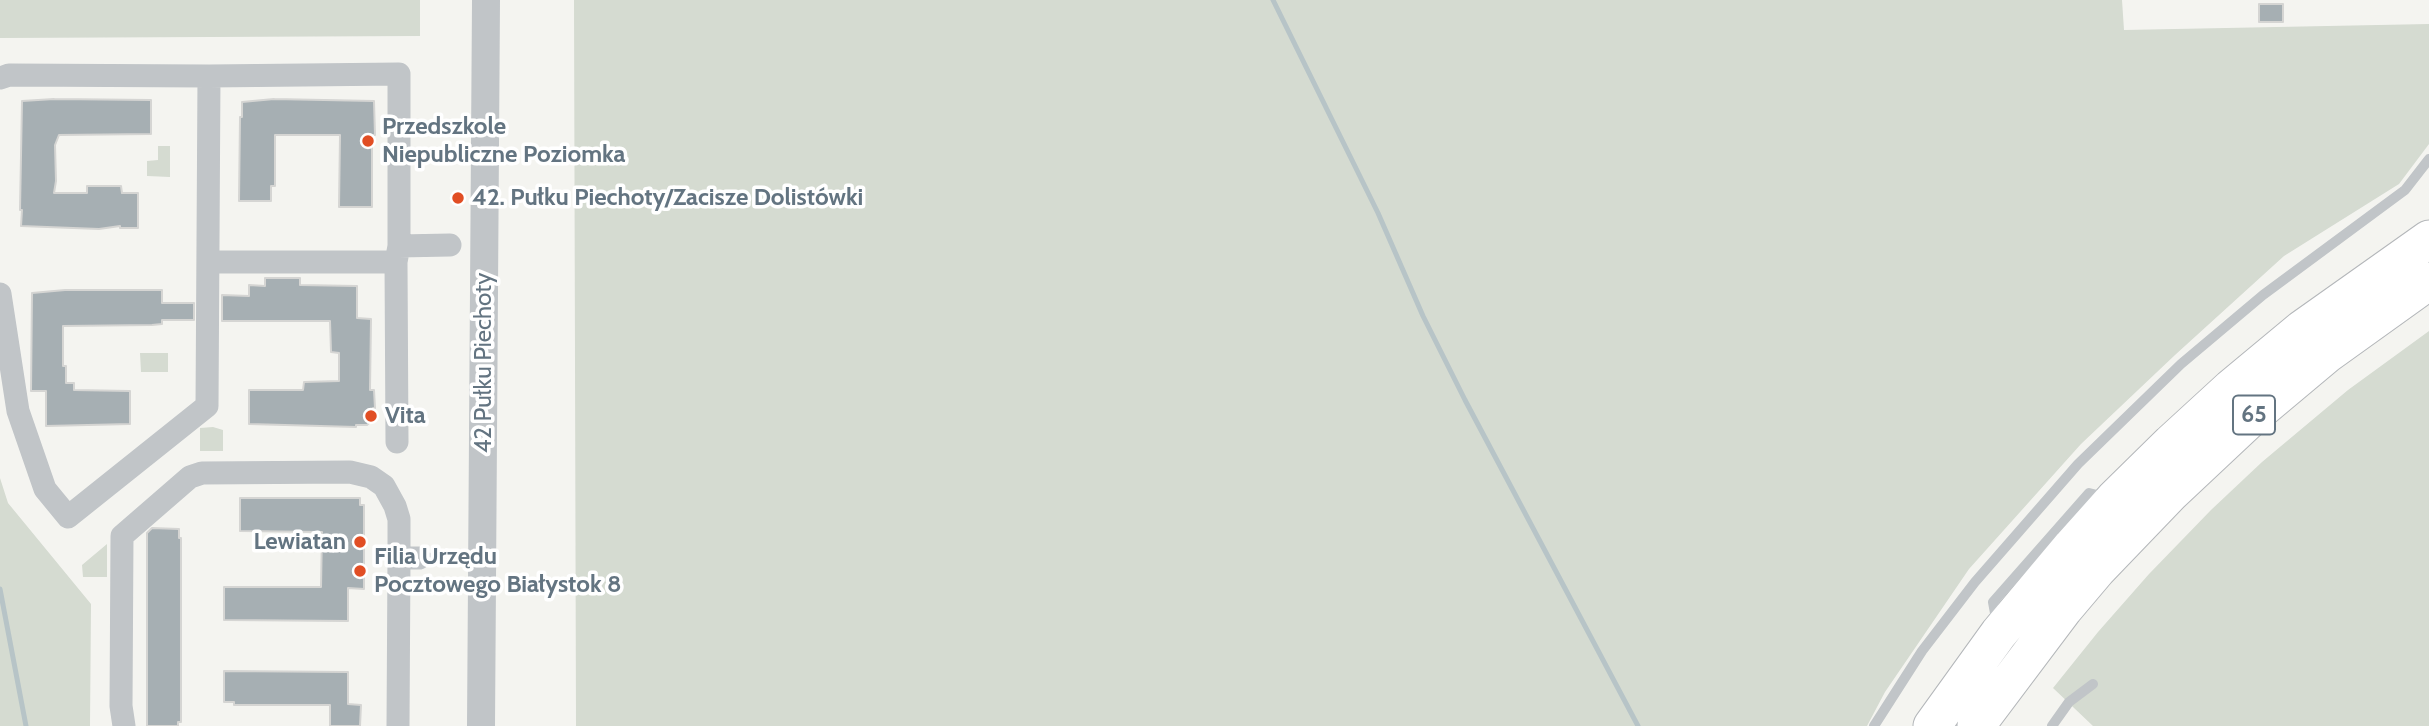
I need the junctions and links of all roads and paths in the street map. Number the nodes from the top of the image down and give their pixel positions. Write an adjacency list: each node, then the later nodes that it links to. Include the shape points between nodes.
1 (486, 0): 6 (street, 42 Pułku Piechoty)
2 (209, 76): 3 (street); 7 (street, via 399,74); 8 (street)
3 (0, 78)
4 (2429, 159): 21 (lane, via 2398,196 2263,295 2181,364 2078,464 1967,592)
5 (2429, 239): 12 (highway, 65, via 2302,329 2231,388)
6 (466, 244): 7 (street); 13 (street, 42 Pułku Piechoty)
7 (398, 254): 8 (street); 11 (street)
8 (209, 262): 10 (street, via 207,406 68,517 45,489 18,411)
9 (2429, 281): 15 (highway, 65, via 2326,355 2171,493)
10 (0, 294)
11 (397, 442)
12 (2114, 499): 15 (highway, 65); 16 (lane, via 2089,493 1993,602)
13 (483, 556): 14 (lane); 20 (street, 42 Pułku Piechoty)
14 (409, 558): 18 (street, via 395,506 384,486 371,477 350,472 202,473 190,477 122,536); 19 (street)
15 (2084, 558): 16 (highway, 65); 23 (highway, 65, via 2019,667)
16 (1999, 633): 22 (highway, 65)
17 (2093, 684): 24 (lane, via 2069,702)
18 (124, 726)
19 (398, 726)
20 (481, 726)
21 (1874, 726)
22 (1931, 726)
23 (1976, 726)
24 (2052, 726)

